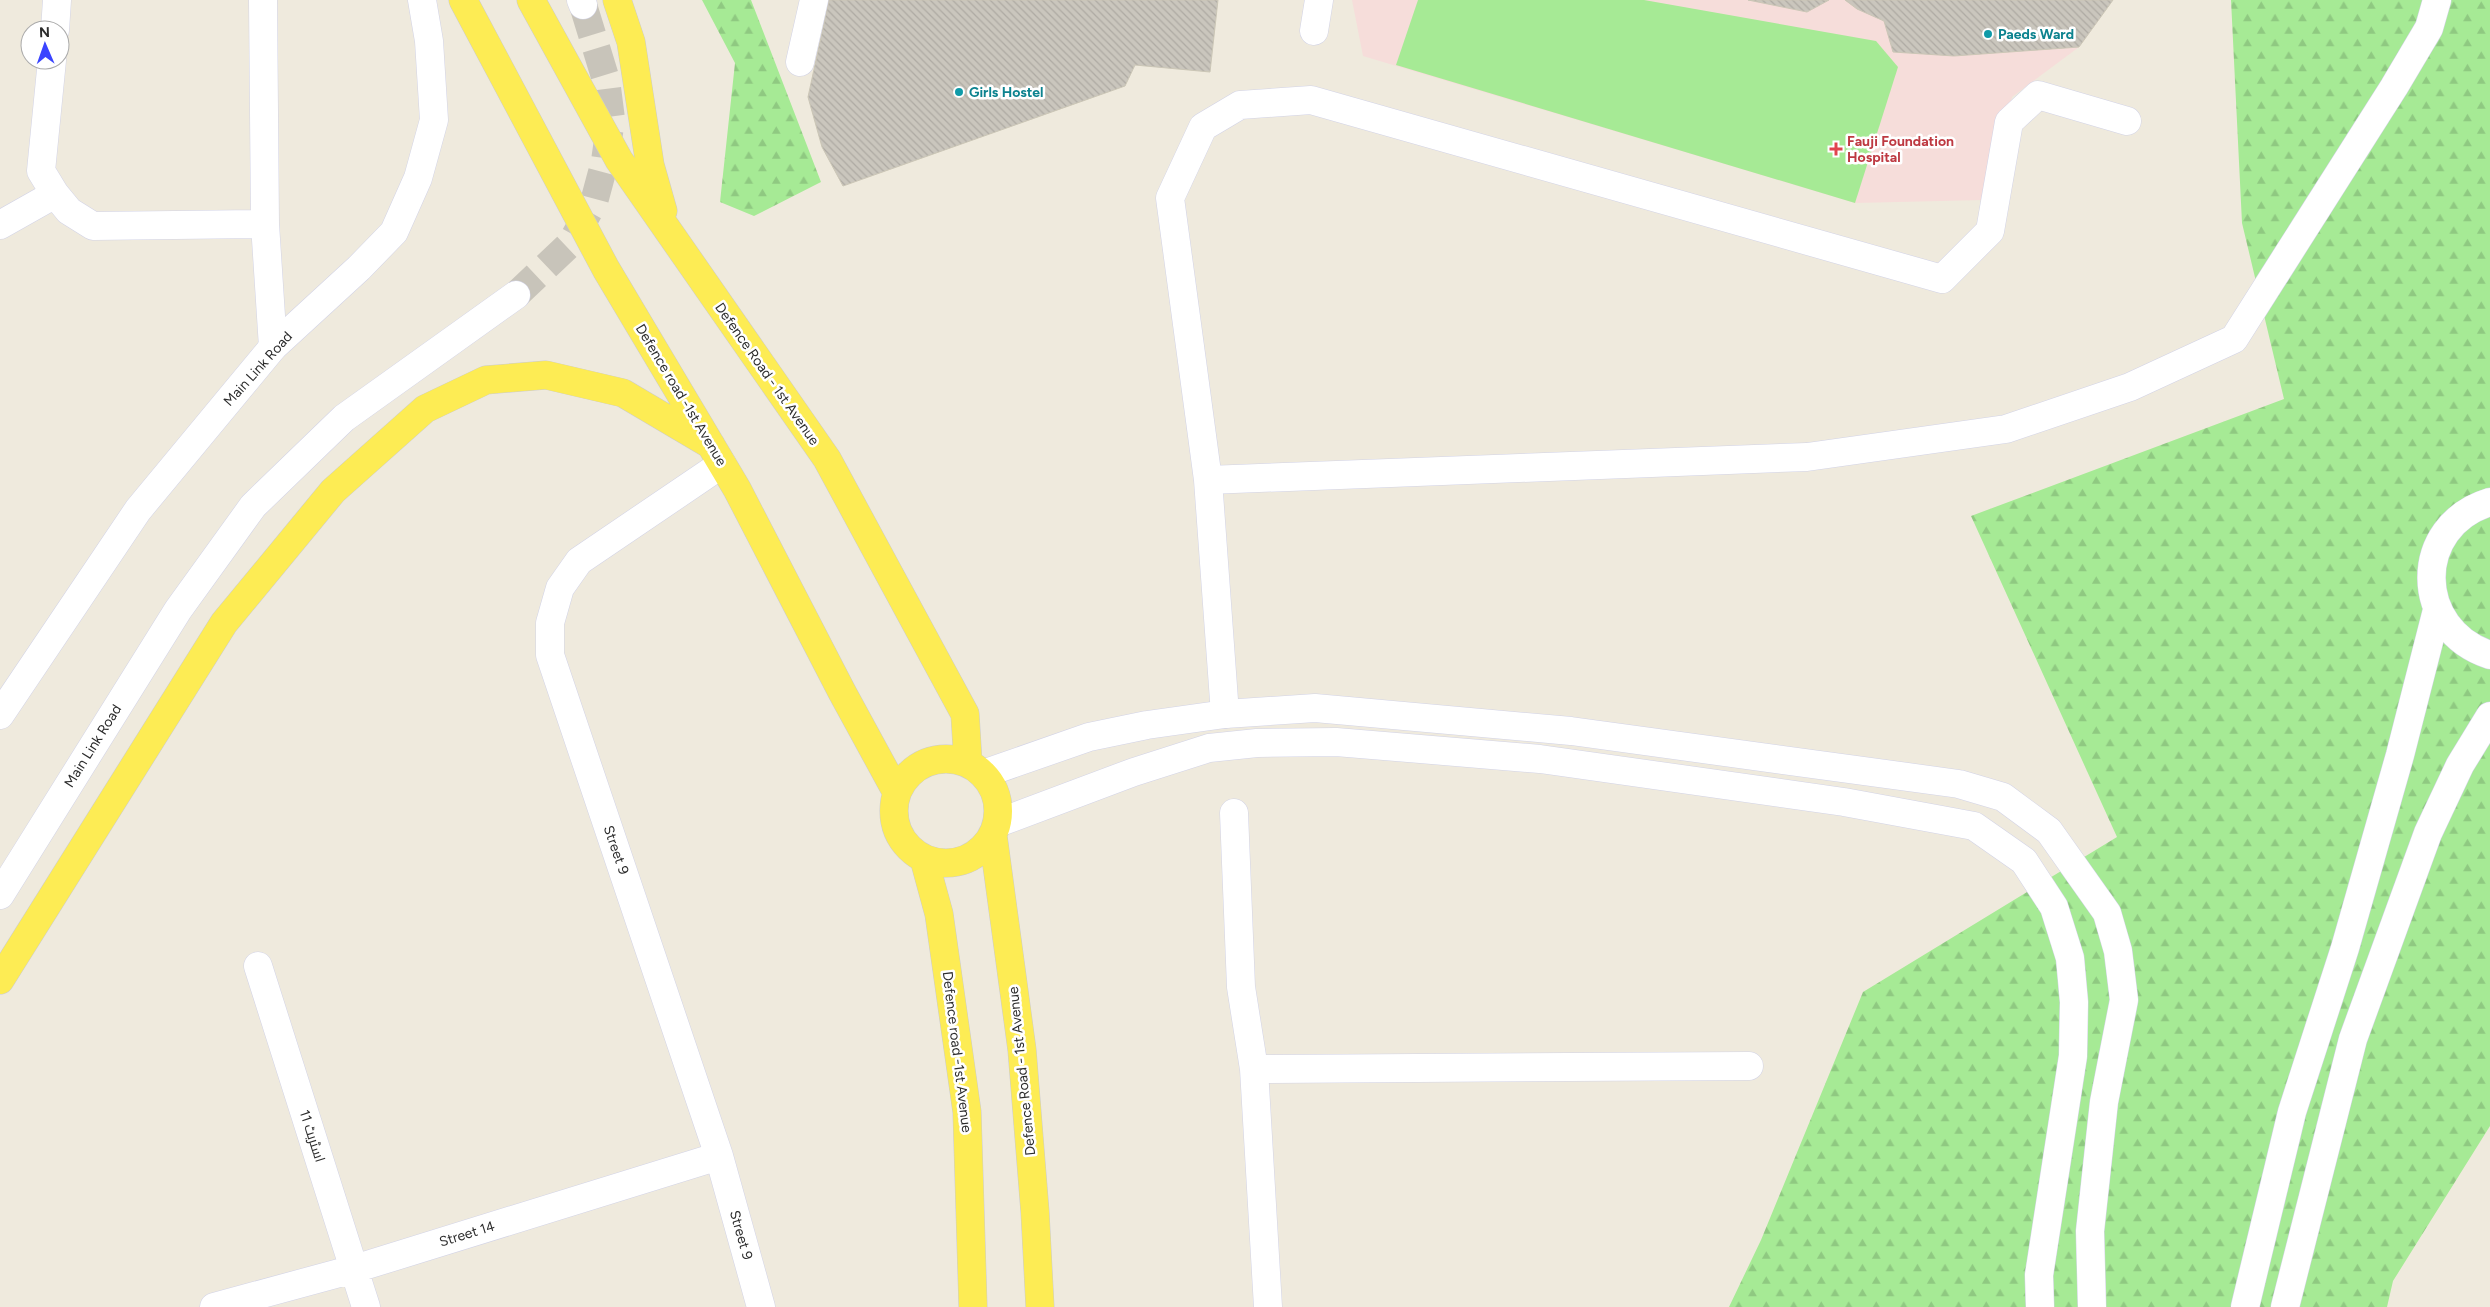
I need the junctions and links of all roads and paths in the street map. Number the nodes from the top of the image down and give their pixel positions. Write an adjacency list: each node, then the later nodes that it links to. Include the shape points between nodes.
1 (57, 0): 10 (street)
2 (263, 0): 16 (street)
3 (422, 0): 20 (street, Main Link Road, via 429,41 434,120 418,178 394,232)
4 (463, 0): 21 (main road, Defence road -1st Avenue, via 606,268)
5 (531, 0): 18 (main road, Defence Road - 1st Avenue, via 619,160)
6 (617, 0): 18 (main road, via 631,42 650,165)
7 (814, 0): 12 (street)
8 (1319, 0): 11 (street)
9 (2437, 0): 22 (street, via 2429,28 2234,339 2130,386 2006,429 1807,457)
10 (56, 20)
11 (1314, 32)
12 (800, 62)
13 (51, 70): 15 (street, via 42,171)
14 (2127, 121): 22 (street, via 2038,95 2010,122 1990,231 1942,279 1310,100 1240,105 1203,127 1170,198)
15 (55, 194): 16 (street, via 68,211 93,226); 17 (street)
16 (265, 224): 20 (street)
17 (0, 225)
18 (670, 236): 29 (main road, Defence Road - 1st Avenue, via 827,460 965,714)
19 (516, 295): 34 (street, Main Link Road, via 344,418 253,506 178,610)
20 (273, 348): 27 (street, Main Link Road, via 138,510)
21 (716, 455): 30 (main road, Defence road -1st Avenue); 36 (main road, via 623,393 546,375 486,380 425,410 333,491 224,623); 39 (street, Street 9, via 579,561 560,588 550,623 550,655)
22 (1208, 480): 26 (street)
23 (2489, 501): 24 (street, via 2456,521 2435,553 2431,572)
24 (2437, 610): 25 (street, via 2460,640); 49 (street, via 2400,756 2345,948 2292,1112)
25 (2490, 654)
26 (1225, 714): 29 (street, via 1089,736); 48 (street, via 1315,708 1571,731 1959,784 2004,797 2049,831 2106,913 2118,951 2124,1000 2104,1102 2090,1231)
27 (0, 716)
28 (2490, 716): 50 (street, via 2460,765 2428,833 2353,1039)
29 (975, 768): 30 (main road, via 951,758 934,760 918,766); 32 (main road, via 993,788 999,804)
30 (896, 791): 33 (main road, via 893,811 896,831 907,848)
31 (1234, 813): 38 (street, via 1241,987)
32 (995, 829): 33 (main road, via 984,847 967,860 945,864); 45 (main road, Defence Road - 1st Avenue, via 1022,1050); 47 (street, via 1117,778 1209,748 1258,743 1336,742 1540,759 1844,802 1974,826 2024,861 2054,907 2070,958 2074,1002 2073,1056 2039,1274)
33 (924, 859): 44 (main road, Defence road -1st Avenue, via 939,914 967,1112)
34 (0, 896)
35 (258, 966): 40 (street, اسٹریٹ 11)
36 (0, 980)
37 (1749, 1066): 38 (street)
38 (1254, 1069): 46 (street)
39 (719, 1156): 40 (street, Street 14); 43 (street, Street 9)
40 (354, 1269): 41 (street, Street 14); 42 (street, اسٹریٹ 11)
41 (214, 1307)
42 (366, 1307)
43 (761, 1307)
44 (973, 1307)
45 (1040, 1307)
46 (1268, 1307)
47 (2040, 1307)
48 (2092, 1307)
49 (2246, 1307)
50 (2285, 1307)

